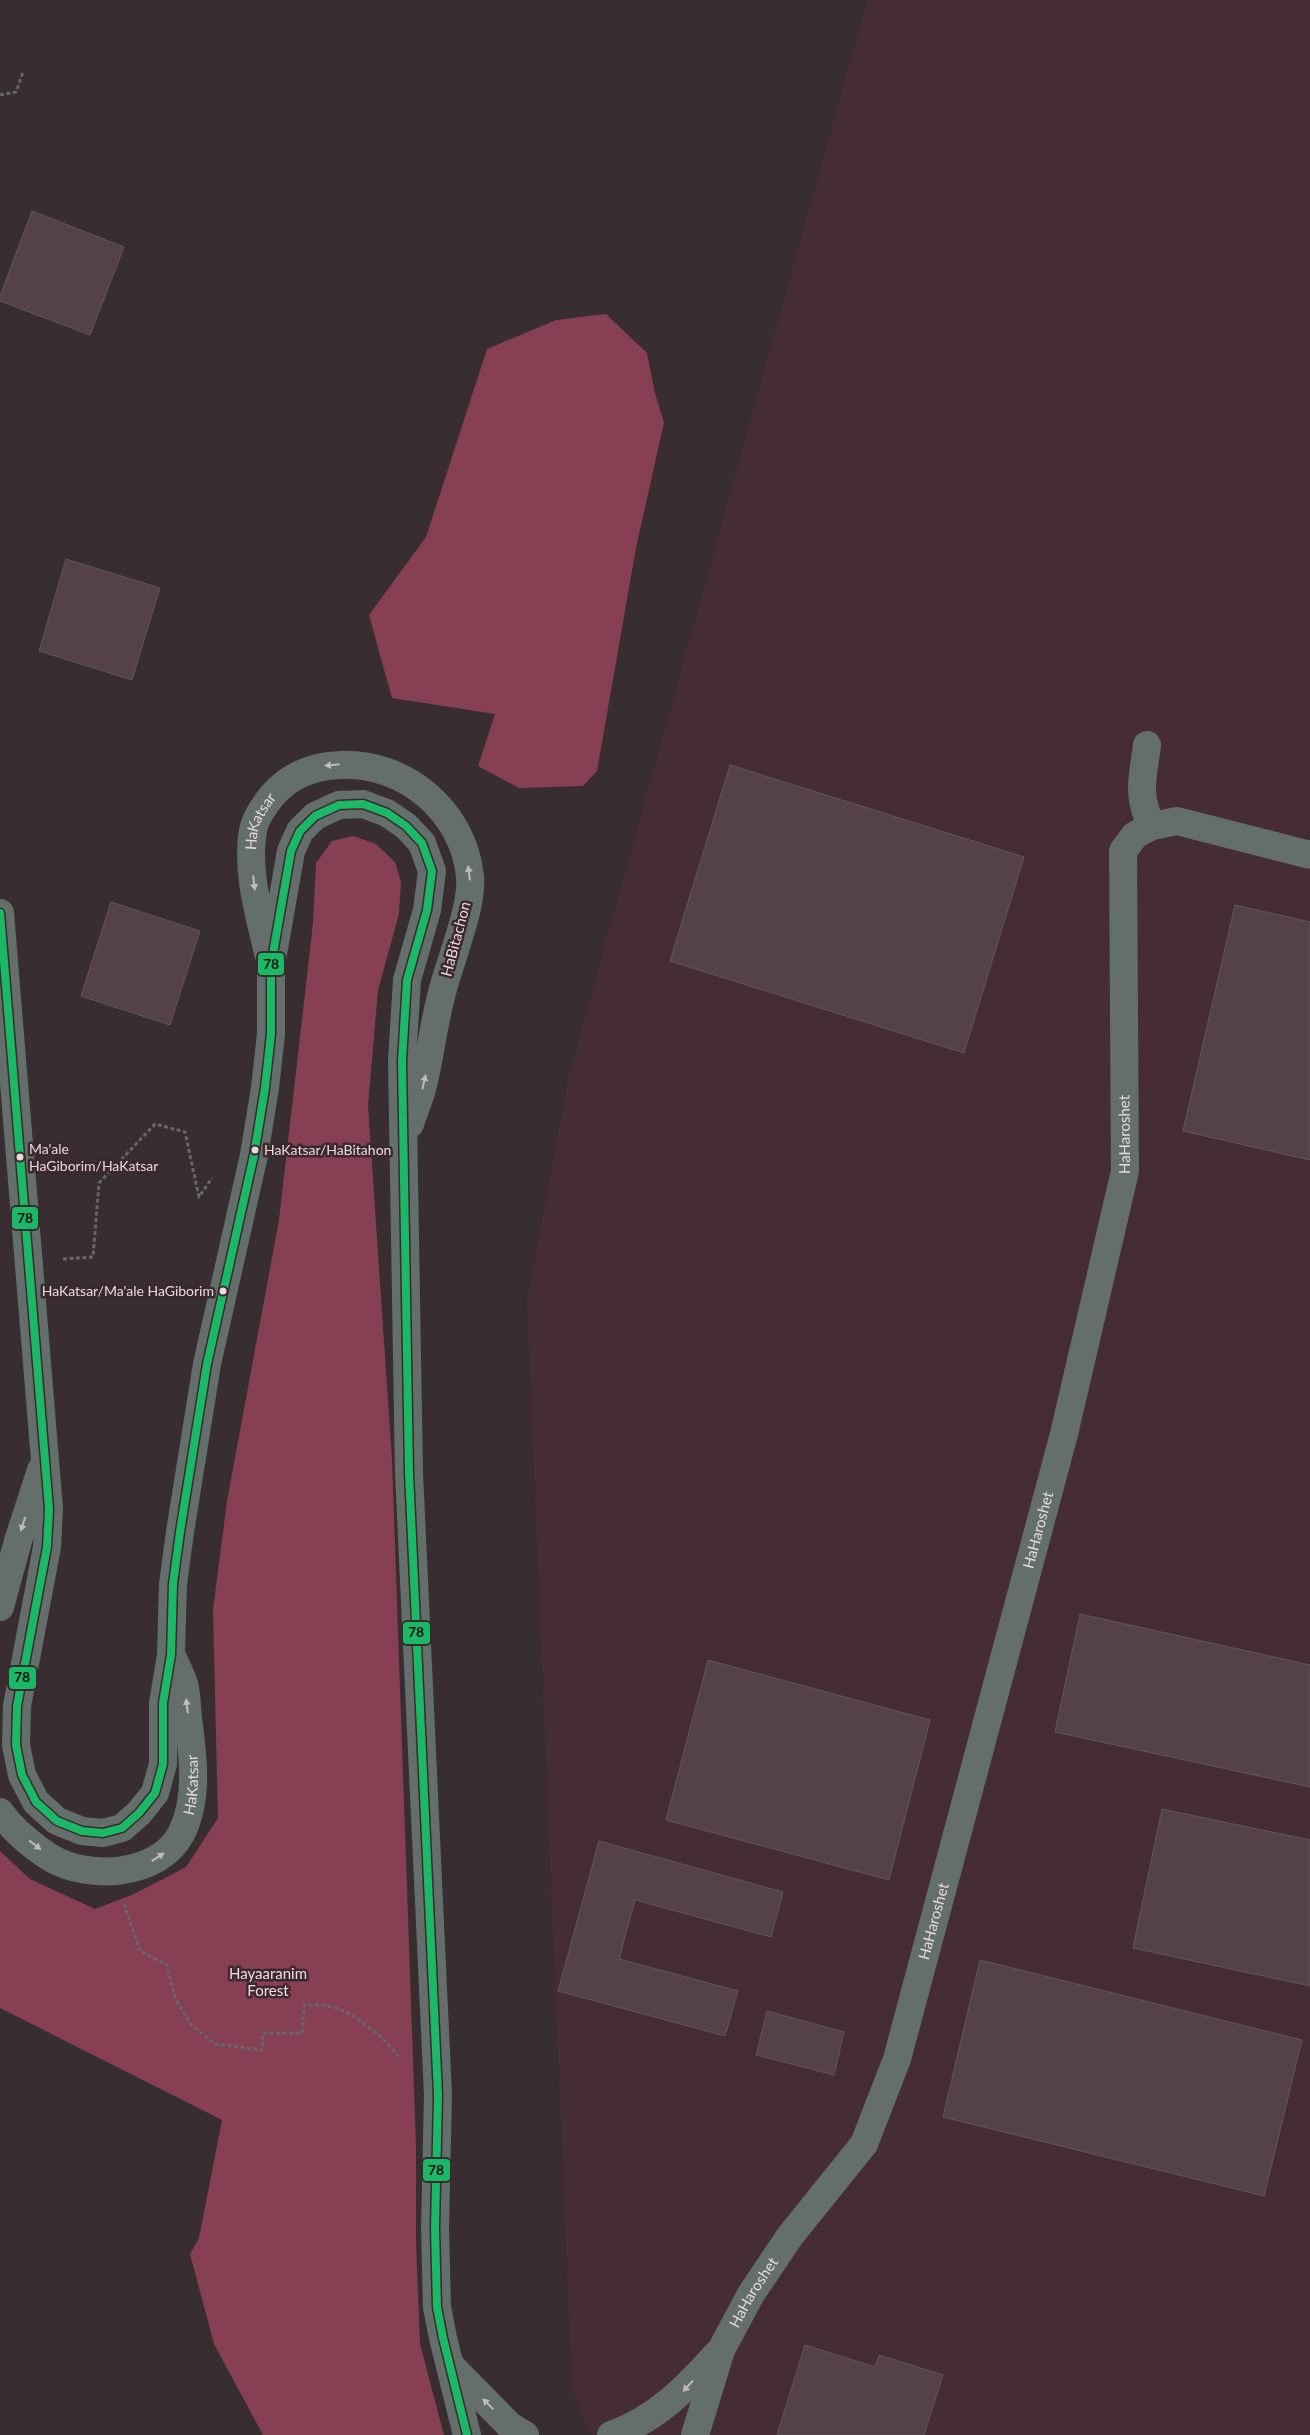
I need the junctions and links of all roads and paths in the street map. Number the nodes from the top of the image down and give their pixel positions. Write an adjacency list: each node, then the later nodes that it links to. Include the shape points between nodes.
1 (24, 72): 2 (path, via 16,92)
2 (0, 94)
3 (1147, 744): 6 (street, via 1141,796)
4 (380, 768): 9 (street, HaKatsar, one-way to 9, via 355,764 328,765 303,772 279,787 266,803 253,828 250,849 258,908); 10 (street, HaBitachon, one-way to 4, via 423,1086 442,991 466,908 470,877 466,852 453,824 430,798 404,779)
5 (363, 804): 9 (street, HaKatsar, via 339,805 315,816 300,831 290,851); 10 (street, HaBitachon, via 387,813 406,826 422,843 432,871 427,910 407,980 402,1061)
6 (1152, 826): 7 (street, HaHaroshet, via 1176,821); 19 (street, HaHaroshet, via 1135,835 1123,852 1124,1171 1064,1434 897,2059 864,2144 790,2236 751,2294)
7 (1310, 855)
8 (0, 913): 12 (street)
9 (271, 965): 15 (street, HaKatsar, via 265,1088 254,1155 207,1364 190,1462 173,1584)
10 (403, 1145): 20 (street, HaBitachon, via 409,1473 438,2095 437,2307)
11 (214, 1175): 12 (path, via 199,1197 185,1132 154,1124 99,1183 93,1257)
12 (28, 1261): 13 (street)
13 (44, 1461): 14 (street, one-way to 14); 15 (street, HaKatsar, via 49,1509 46,1547 17,1706 16,1745 22,1775 36,1802 57,1821 82,1831 104,1833 122,1828 155,1793 163,1764 163,1703)
14 (0, 1607)
15 (172, 1655): 17 (street, HaKatsar, one-way to 15, via 146,1865 164,1854 180,1836 189,1815 192,1754 184,1685)
16 (0, 1812): 17 (street, HaKatsar, one-way to 17, via 51,1858 81,1868)
17 (113, 1871): 18 (path, via 140,1951 168,1965 175,1998 192,2026 215,2044 262,2050 263,2032 302,2033 304,2005 329,2006 364,2022 389,2043)
18 (404, 2063)
19 (721, 2350): 23 (street, HaHaroshet, one-way to 23, via 683,2391 651,2416); 24 (street, HaHaroshet)
20 (451, 2366): 21 (street, HaBitachon); 22 (street, HaBitachon, one-way to 20, via 510,2426)
21 (467, 2435)
22 (525, 2435)
23 (611, 2435)
24 (695, 2435)

